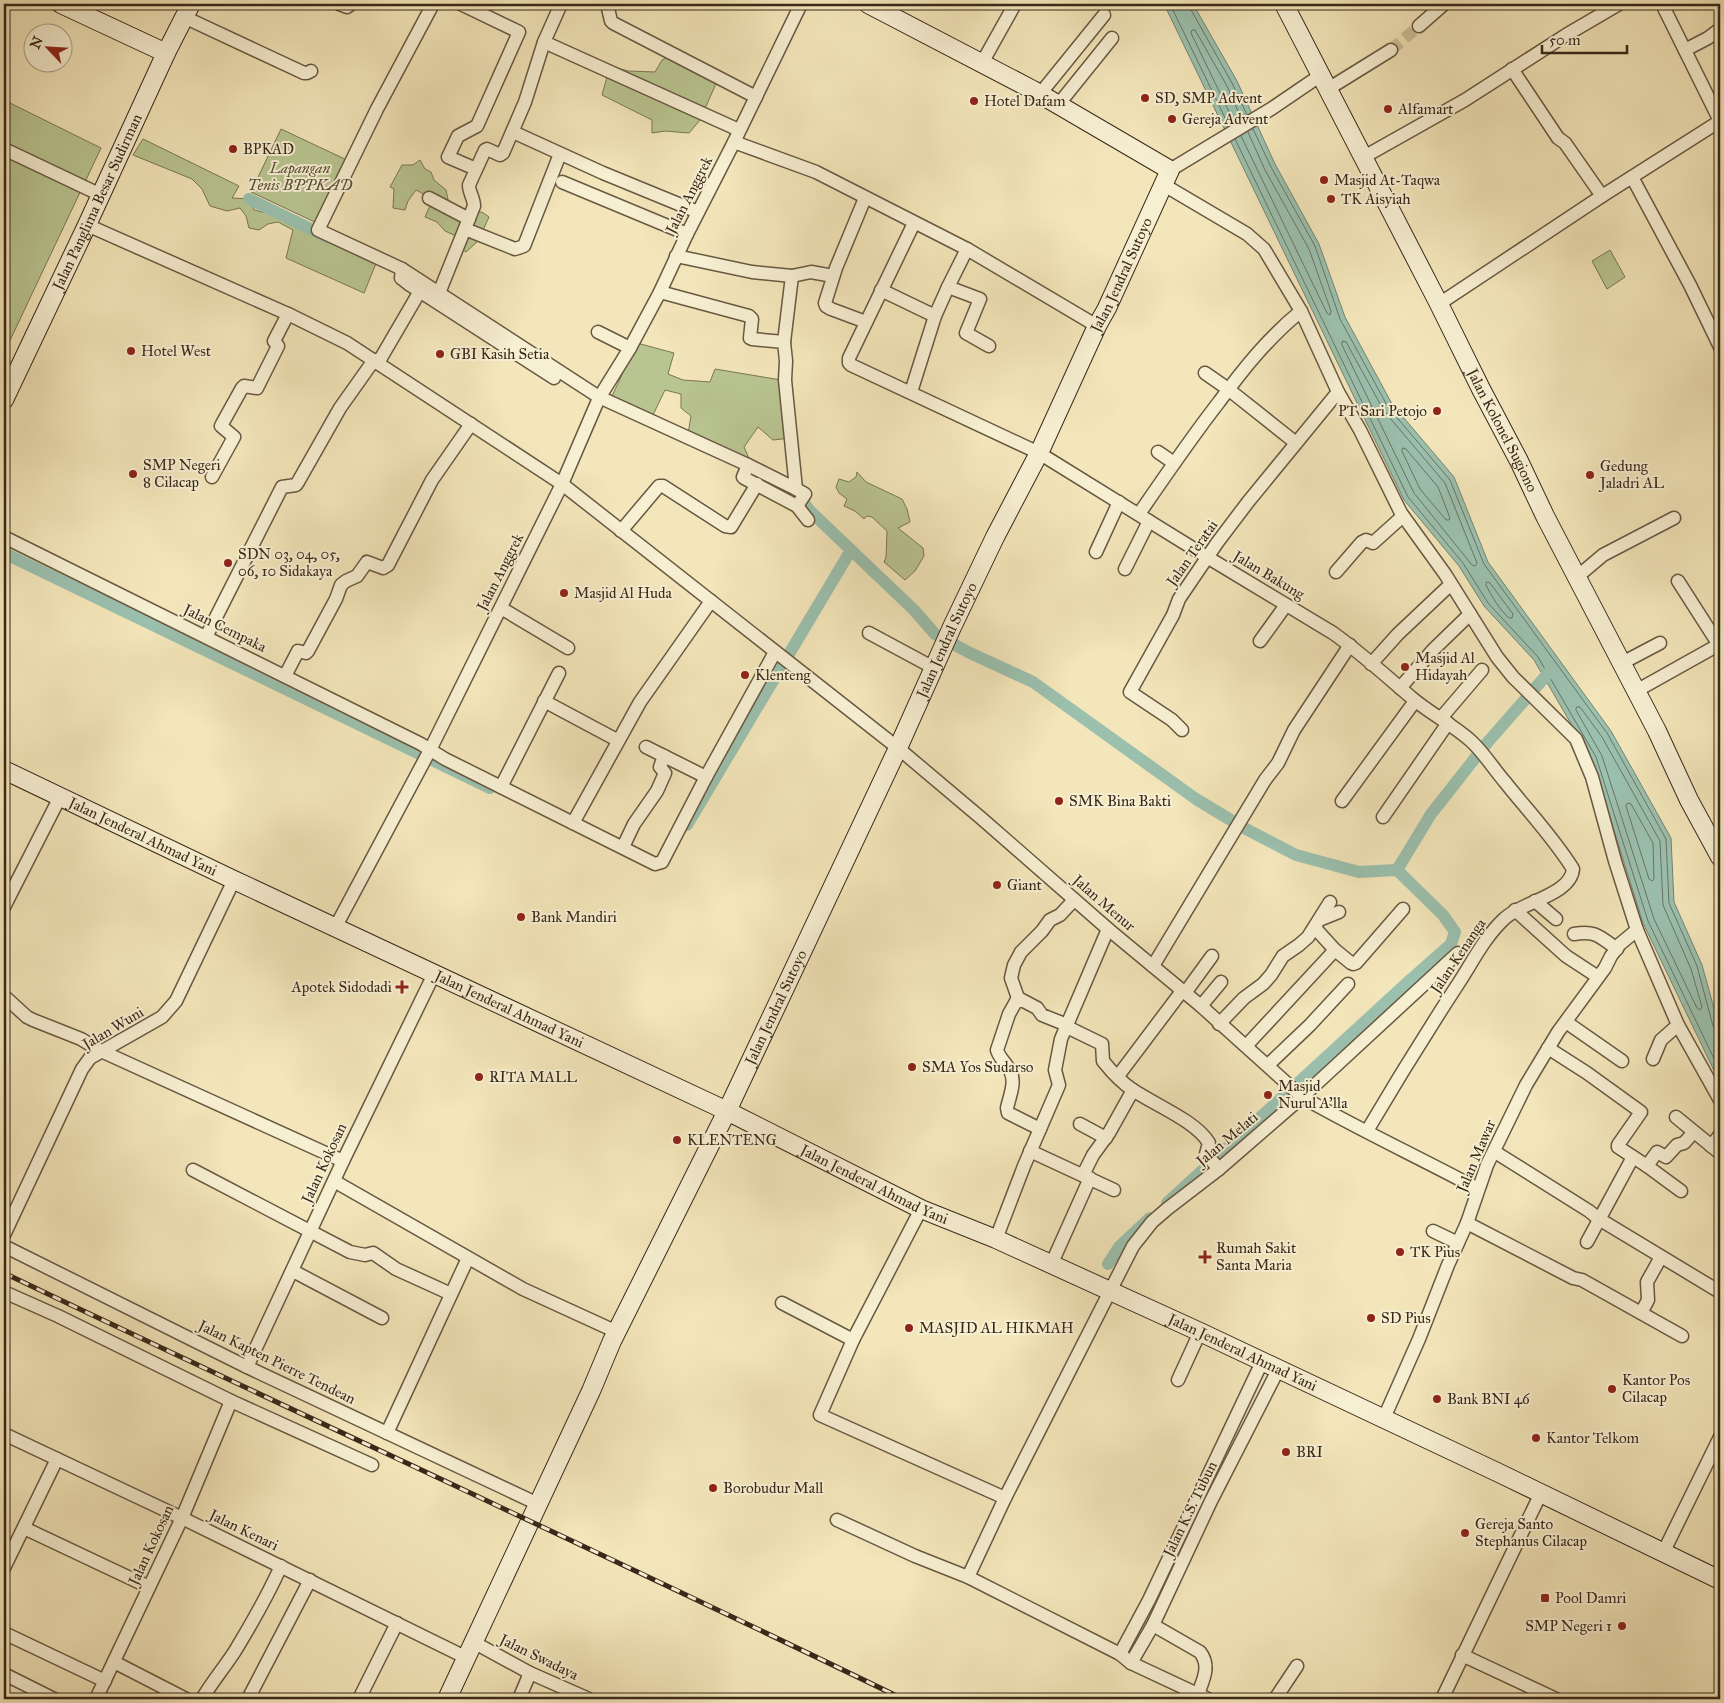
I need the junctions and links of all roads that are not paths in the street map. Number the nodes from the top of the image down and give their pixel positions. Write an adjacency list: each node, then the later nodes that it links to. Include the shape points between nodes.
1 (61, 4): 23 (street)
2 (340, 4): 3 (street, via 346,7)
3 (351, 4)
4 (433, 4): 52 (street, via 318,230)
5 (461, 4): 37 (street, via 519,32 477,126 458,136 448,157)
6 (561, 4): 20 (street)
7 (607, 4): 29 (street, via 613,23)
8 (801, 4): 29 (street, Jalan Anggrek)
9 (868, 4): 24 (street)
10 (1015, 4): 24 (street)
11 (1284, 4): 27 (street, Jalan Kolonel Sugiono)
12 (1444, 4): 17 (street)
13 (1619, 4): 25 (street)
14 (1662, 4): 22 (street)
15 (188, 11): 23 (street, Jalan Panglima Besar Sudirman); 26 (street, via 304,73)
16 (1104, 15): 28 (street)
17 (1418, 26)
18 (1720, 29): 22 (street)
19 (1112, 38): 30 (street)
20 (544, 42): 32 (street, via 526,102); 33 (street)
21 (1391, 50): 27 (street)
22 (1685, 50): 31 (street)
23 (166, 54): 41 (street, Jalan Panglima Besar Sudirman)
24 (982, 64): 28 (street)
25 (1512, 70): 36 (street); 42 (street)
26 (311, 71)
27 (1324, 82): 36 (street, Jalan Kolonel Sugiono); 38 (street, via 1271,109)
28 (1040, 94): 30 (street)
29 (756, 97): 33 (street, Jalan Anggrek)
30 (1058, 105): 38 (street)
31 (1720, 121): 39 (street)
32 (513, 132): 35 (street); 37 (street, via 503,154 485,150)
33 (737, 136): 44 (street); 45 (street, Jalan Anggrek)
34 (4, 149): 41 (street)
35 (560, 154): 45 (street); 47 (street, via 524,246 515,249)
36 (1362, 158): 60 (street, Jalan Kolonel Sugiono)
37 (476, 169): 47 (street, via 469,185 474,206)
38 (1167, 177): 61 (street, via 1256,241); 65 (street, Jalan Jendral Sutoyo)
39 (1632, 177): 42 (street); 69 (street)
40 (562, 182): 49 (street)
41 (101, 195): 48 (street, Jalan Panglima Besar Sudirman)
42 (1602, 196): 60 (street)
43 (429, 198): 47 (street)
44 (865, 198): 46 (street); 54 (street)
45 (698, 212): 49 (street, Jalan Anggrek)
46 (914, 223): 50 (street); 56 (street)
47 (467, 224): 59 (street)
48 (87, 225): 62 (street, Jalan Menur); 76 (street, Jalan Panglima Besar Sudirman)
49 (687, 234): 51 (street, Jalan Anggrek)
50 (967, 249): 55 (street); 65 (street)
51 (676, 256): 53 (street, via 752,272); 58 (street, Jalan Anggrek)
52 (401, 272): 57 (street); 59 (street)
53 (792, 276): 54 (street, via 812,272); 67 (street)
54 (833, 276): 64 (street, via 826,306)
55 (948, 287): 63 (street); 68 (street, via 980,299 966,333)
56 (881, 290): 63 (street); 64 (street)
57 (420, 291): 71 (street); 77 (street, via 505,348)
58 (660, 292): 67 (street, via 749,316 752,319 752,340); 70 (street, Jalan Anggrek)
59 (439, 293): 77 (street)
60 (1439, 304): 99 (street, Jalan Kolonel Sugiono)
61 (1301, 311): 73 (street, via 1274,334); 75 (street)
62 (288, 314): 71 (street, Jalan Menur); 84 (street, via 274,342 278,346 258,388 244,386 222,424 234,437)
63 (935, 316): 74 (street)
64 (866, 322): 74 (street, Jalan Bakung, via 848,358 849,363)
65 (1097, 326): 81 (street, Jalan Jendral Sutoyo)
66 (598, 332): 70 (street)
67 (784, 342): 87 (street)
68 (989, 346)
69 (1720, 347)
70 (630, 348): 77 (street, Jalan Anggrek)
71 (376, 361): 78 (street, Jalan Menur); 107 (street, via 340,408 298,482 282,486)
72 (1206, 373): 73 (street)
73 (1228, 389): 79 (street); 82 (street)
74 (911, 392): 81 (street, Jalan Bakung)
75 (1338, 392): 79 (street, Jalan Teratai); 89 (street)
76 (4, 400)
77 (598, 401): 83 (street); 85 (street, Jalan Anggrek)
78 (471, 424): 85 (street, Jalan Menur); 119 (street, via 432,480 388,565 383,568 367,562 356,577 343,583 308,652 298,651)
79 (1296, 443): 96 (street, Jalan Teratai)
80 (1158, 452): 82 (street)
81 (1039, 453): 88 (street, Jalan Bakung); 116 (street, Jalan Jendral Sutoyo, via 995,537)
82 (1174, 463): 90 (street)
83 (746, 470): 86 (street); 87 (street)
84 (212, 477)
85 (562, 484): 93 (street, Jalan Menur); 104 (street, Jalan Anggrek)
86 (757, 484): 87 (street); 93 (street, via 731,527 660,486)
87 (799, 499): 92 (street)
88 (1119, 502): 90 (street, Jalan Bakung); 95 (street)
89 (1403, 516): 98 (street, via 1373,543 1362,542); 101 (street)
90 (1144, 518): 96 (street, Jalan Bakung); 97 (street)
91 (1674, 518): 99 (street, via 1603,555)
92 (808, 520)
93 (621, 531): 102 (street, Jalan Menur)
94 (4, 537): 107 (street, Jalan Cempaka)
95 (1096, 552)
96 (1207, 557): 103 (street, Jalan Bakung); 125 (street, Jalan Teratai, via 1179,599 1130,692)
97 (1125, 569)
98 (1336, 572)
99 (1577, 577): 114 (street, Jalan Kolonel Sugiono)
100 (1678, 581): 111 (street)
101 (1451, 584): 105 (street); 115 (street)
102 (710, 601): 113 (street, Jalan Menur); 126 (street)
103 (1286, 605): 108 (street); 110 (street, Jalan Bakung)
104 (501, 608): 112 (street); 129 (street, Jalan Anggrek)
105 (1470, 614): 120 (street); 153 (street, via 1513,677 1576,739 1586,760)
106 (869, 633): 116 (street)
107 (206, 636): 119 (street, Jalan Cempaka)
108 (1260, 641)
109 (1660, 644): 114 (street)
110 (1350, 645): 115 (street, Jalan Bakung); 159 (street, via 1294,730 1278,762)
111 (1720, 645): 121 (street)
112 (568, 648)
113 (779, 655): 128 (street, Jalan Menur); 133 (street)
114 (1622, 663): 121 (street, Jalan Kolonel Sugiono)
115 (1371, 664): 120 (street, Jalan Bakung)
116 (934, 668): 128 (street, Jalan Jendral Sutoyo)
117 (1482, 670): 124 (street)
118 (559, 673): 122 (street)
119 (285, 676): 129 (street, Jalan Cempaka, via 421,744)
120 (1400, 688): 123 (street, Jalan Bakung)
121 (1636, 691): 140 (street, Jalan Kolonel Sugiono)
122 (544, 701): 126 (street); 134 (street)
123 (1415, 701): 124 (street, Jalan Bakung); 136 (street)
124 (1445, 721): 131 (street, Jalan Bakung); 137 (street)
125 (1182, 730)
126 (617, 740): 138 (street)
127 (646, 747): 130 (street)
128 (898, 748): 142 (street, Jalan Menur); 182 (street, Jalan Jendral Sutoyo)
129 (427, 755): 134 (street, Jalan Cempaka); 151 (street, Jalan Anggrek)
130 (664, 756): 133 (street); 139 (street, via 660,767 665,773 657,791 634,824)
131 (1487, 758): 143 (street, Jalan Kenanga, via 1557,844 1572,869 1567,883)
132 (4, 770): 135 (street, Jalan Jenderal Ahmad Yani)
133 (706, 777): 139 (street, Jalan Cempaka, via 661,864)
134 (501, 786): 138 (street, Jalan Cempaka)
135 (60, 797): 141 (street, Jalan Jenderal Ahmad Yani); 145 (street)
136 (1342, 801)
137 (1382, 817)
138 (573, 823): 139 (street, Jalan Cempaka)
139 (623, 847)
140 (1720, 857)
141 (234, 880): 151 (street, Jalan Jenderal Ahmad Yani); 174 (street, Jalan Wuni, via 170,1010)
142 (1074, 900): 152 (street, Jalan Menur); 166 (street, via 1060,915 1050,920 1021,952 1011,978)
143 (1535, 901): 147 (street, Jalan Kenanga); 149 (street)
144 (1330, 902): 150 (street)
145 (4, 907)
146 (1403, 910): 156 (street, via 1356,963 1351,963)
147 (1515, 910): 161 (street, via 1566,956); 186 (street, Jalan Kenanga, via 1488,936)
148 (1339, 912): 150 (street)
149 (1556, 919)
150 (1317, 924): 156 (street); 169 (street, via 1299,945 1283,956 1263,984 1244,998)
151 (335, 928): 160 (street, Jalan Jenderal Ahmad Yani)
152 (1108, 929): 159 (street, Jalan Menur); 171 (street)
153 (1637, 930): 155 (street, Jalan Mawar); 170 (street)
154 (1574, 934): 155 (street, via 1593,932)
155 (1617, 949): 161 (street, Jalan Mawar)
156 (1335, 950): 172 (street)
157 (1458, 953): 180 (street, Jalan Melati)
158 (1212, 956): 164 (street)
159 (1153, 966): 164 (street, Jalan Menur)
160 (434, 974): 182 (street, Jalan Jenderal Ahmad Yani); 194 (street, Jalan Kokosan)
161 (1598, 977): 168 (street, Jalan Mawar)
162 (1222, 982): 167 (street)
163 (1348, 984): 177 (street)
164 (1184, 992): 167 (street, Jalan Menur); 178 (street)
165 (4, 996): 174 (street, via 27,1017 81,1039)
166 (1018, 998): 171 (street); 185 (street, via 1006,1021 997,1052 1013,1080 1008,1113)
167 (1201, 1006): 169 (street, Jalan Menur)
168 (1566, 1022): 173 (street, Jalan Mawar); 176 (street)
169 (1220, 1024): 172 (street, Jalan Menur)
170 (1678, 1025): 175 (street, via 1661,1040); 181 (street)
171 (1067, 1026): 178 (street, via 1102,1044 1103,1061); 185 (street, via 1056,1059 1059,1085)
172 (1246, 1046): 177 (street, Jalan Menur)
173 (1548, 1048): 192 (street, Jalan Mawar, via 1522,1092); 193 (street, via 1641,1112 1618,1146)
174 (101, 1051): 194 (street); 208 (street, Jalan Wuni, via 82,1069)
175 (1653, 1059)
176 (1622, 1061)
177 (1268, 1065): 180 (street, Jalan Menur)
178 (1118, 1076): 179 (street)
179 (1132, 1090): 189 (street); 195 (street, via 1176,1115 1201,1134 1209,1143)
180 (1301, 1096): 186 (street); 195 (street, Jalan Melati)
181 (1720, 1100)
182 (726, 1111): 203 (street, Jalan Jenderal Ahmad Yani); 224 (street, Jalan Jendral Sutoyo)
183 (1676, 1117): 187 (street)
184 (1080, 1124): 189 (street)
185 (1040, 1129): 191 (street)
186 (1367, 1131): 200 (street)
187 (1694, 1132): 190 (street); 196 (street, via 1666,1157 1657,1152)
188 (1720, 1135): 190 (street)
189 (1106, 1138): 198 (street, via 1093,1155)
190 (1715, 1150)
191 (1030, 1151): 198 (street); 209 (street)
192 (1495, 1152): 200 (street, Jalan Mawar); 204 (street)
193 (1633, 1157): 196 (street); 204 (street)
194 (343, 1161): 199 (street, Jalan Kokosan)
195 (1213, 1162): 218 (street, Jalan Melati, via 1152,1222 1133,1246)
196 (1646, 1166): 202 (street)
197 (193, 1170): 207 (street)
198 (1087, 1176): 201 (street); 215 (street)
199 (334, 1181): 207 (street, Jalan Kokosan); 214 (street)
200 (1478, 1189): 205 (street, Jalan Mawar)
201 (1114, 1190)
202 (1681, 1191)
203 (921, 1209): 209 (street, Jalan Jenderal Ahmad Yani); 227 (street)
204 (1599, 1219): 210 (street); 213 (street)
205 (1467, 1223): 211 (street, Jalan Mawar); 222 (street)
206 (1433, 1231): 211 (street)
207 (310, 1232): 216 (street, Jalan Kokosan); 220 (street, via 350,1252 373,1253 396,1269)
208 (4, 1235)
209 (996, 1239): 215 (street, Jalan Jenderal Ahmad Yani)
210 (1587, 1242)
211 (1458, 1243): 232 (street, Jalan Mawar)
212 (4, 1246): 229 (street, Jalan Kapten Pierre Tendean)
213 (1661, 1256): 219 (street); 222 (street, via 1647,1282 1648,1300)
214 (468, 1258): 220 (street); 224 (street, via 523,1290)
215 (1050, 1265): 218 (street, Jalan Jenderal Ahmad Yani)
216 (293, 1271): 223 (street); 229 (street, Jalan Kokosan)
217 (4, 1292): 231 (street)
218 (1110, 1292): 225 (street, Jalan Jenderal Ahmad Yani); 239 (street, Jalan Melati)
219 (1720, 1292)
220 (451, 1294): 233 (street)
221 (782, 1303): 227 (street)
222 (1641, 1313): 226 (street)
223 (382, 1318)
224 (617, 1332): 241 (street, Jalan Jendral Sutoyo)
225 (1200, 1332): 228 (street, Jalan Jenderal Ahmad Yani); 230 (street)
226 (1682, 1336)
227 (853, 1340): 239 (street, via 820,1415)
228 (1270, 1366): 232 (street, Jalan Jenderal Ahmad Yani); 240 (street, Jalan K.S. Tubun)
229 (247, 1367): 233 (street, Jalan Kapten Pierre Tendean)
230 (1178, 1380)
231 (231, 1401): 237 (street); 242 (street, Jalan Kokosan)
232 (1384, 1418): 238 (street, Jalan Jenderal Ahmad Yani)
233 (387, 1433): 241 (street, Jalan Kapten Pierre Tendean)
234 (4, 1434): 236 (street, Jalan Kenari)
235 (1720, 1437): 245 (street)
236 (57, 1459): 242 (street, Jalan Kenari); 244 (street)
237 (372, 1465)
238 (1541, 1493): 245 (street, Jalan Jenderal Ahmad Yani); 257 (street)
239 (1005, 1498): 248 (street, Jalan Melati)
240 (1205, 1499): 253 (street, Jalan K.S. Tubun); 256 (street, Jalan K.S. Tubun)
241 (538, 1504): 255 (street, Jalan Jendral Sutoyo)
242 (182, 1518): 246 (street, Jalan Kenari); 251 (street, Jalan Kokosan)
243 (837, 1520): 248 (street)
244 (24, 1528): 247 (street); 251 (street)
245 (1664, 1553): 250 (street, Jalan Jenderal Ahmad Yani)
246 (281, 1566): 249 (street, Jalan Kenari); 269 (street, via 254,1619)
247 (4, 1568)
248 (968, 1577): 256 (street)
249 (310, 1580): 252 (street, Jalan Kenari); 270 (street)
250 (1720, 1580)
251 (149, 1587): 258 (street, Jalan Kokosan)
252 (397, 1623): 255 (street, Jalan Kenari); 271 (street)
253 (1153, 1625): 259 (street, Jalan K.S. Tubun); 265 (street, via 1204,1657)
254 (4, 1633): 263 (street)
255 (471, 1650): 261 (street, Jalan Swadaya); 272 (street, Jalan Jendral Sutoyo)
256 (1120, 1654): 259 (street)
257 (1462, 1654): 276 (street); 277 (street)
258 (114, 1662): 263 (street, Jalan Kokosan); 268 (street)
259 (1131, 1663): 265 (street)
260 (1297, 1666): 275 (street)
261 (530, 1673): 264 (street, Jalan Swadaya); 273 (street)
262 (4, 1674): 266 (street)
263 (105, 1680): 267 (street, Jalan Kokosan)
264 (572, 1696): 274 (street, Jalan Swadaya)
265 (1203, 1697)
266 (54, 1699)
267 (96, 1699)
268 (186, 1699)
269 (202, 1699)
270 (248, 1699)
271 (359, 1699)
272 (447, 1699)
273 (519, 1699)
274 (589, 1699)
275 (1275, 1699)
276 (1442, 1699)
277 (1556, 1699)

